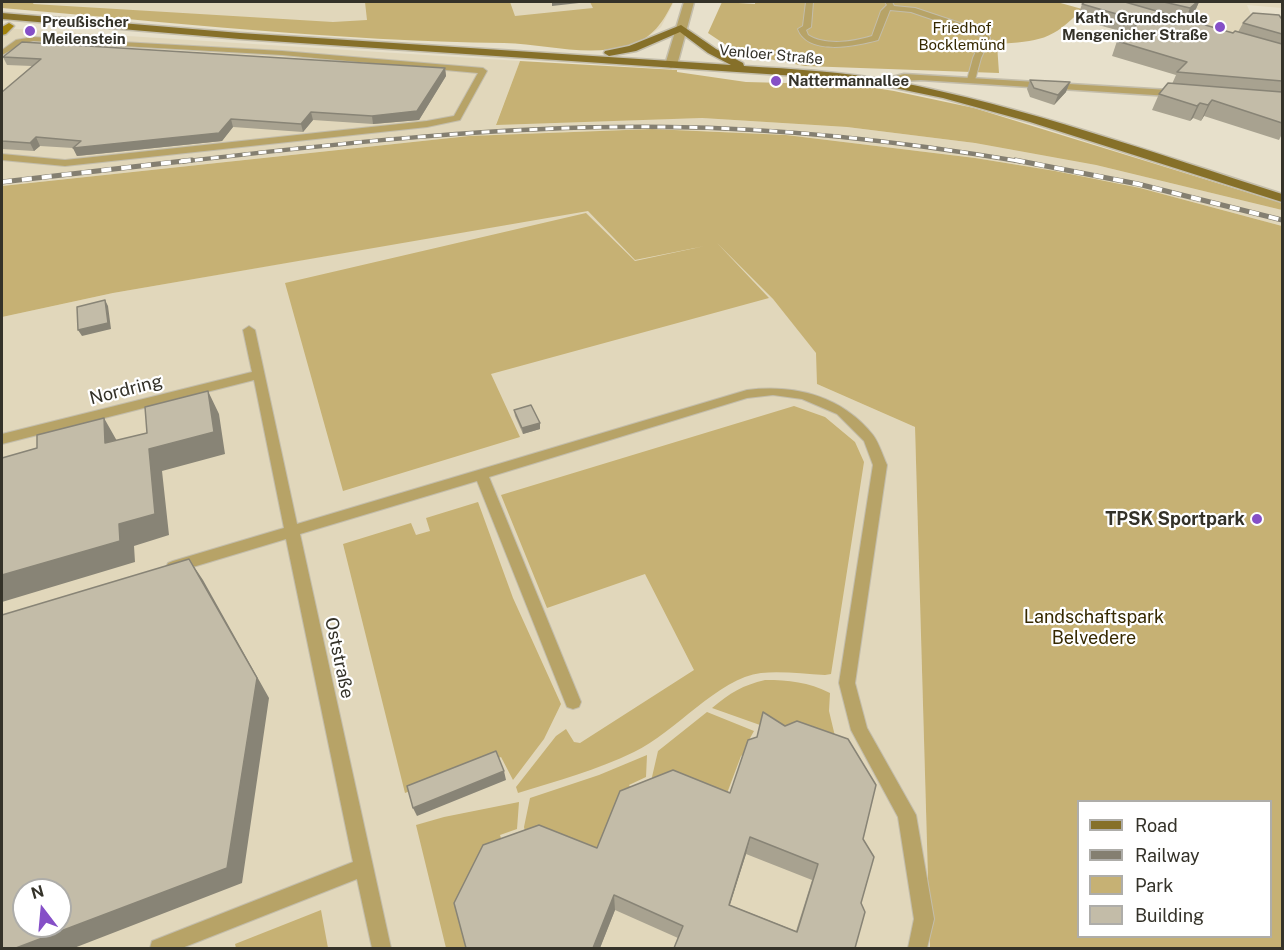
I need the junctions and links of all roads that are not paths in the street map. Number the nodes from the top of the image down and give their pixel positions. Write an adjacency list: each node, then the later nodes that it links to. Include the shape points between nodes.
1 (689, 2): 7 (street)
2 (809, 2): 3 (lane, via 807,27 802,34 806,40 833,44 875,38)
3 (888, 5): 15 (lane, via 984,34 986,38)
4 (2, 16): 5 (main road, Venloer Straße)
5 (21, 17): 6 (main road); 8 (main road, Venloer Straße)
6 (4, 28): 8 (main road, Venloer Straße)
7 (681, 28): 12 (main road, via 632,49); 13 (street); 14 (main road, via 712,51)
8 (240, 36): 12 (main road, Venloer Straße)
9 (2, 41): 10 (lane)
10 (19, 42): 11 (lane); 18 (lane, via 33,39 282,53 483,71 457,118 428,124 65,163)
11 (2, 53)
12 (574, 58): 13 (main road, Venloer Straße)
13 (671, 64): 14 (main road, Venloer Straße)
14 (748, 69): 16 (main road, Venloer Straße)
15 (971, 80): 16 (street, via 902,78); 17 (street)
16 (890, 84): 19 (main road, Venloer Straße, via 1024,116)
17 (1192, 95)
18 (2, 157)
19 (1282, 198)
20 (249, 330): 21 (lane, Oststraße)
21 (258, 375): 22 (lane, Nordring); 24 (lane, Oststraße)
22 (2, 439)
23 (481, 474): 24 (lane); 26 (lane); 30 (lane, via 747,394 773,391 804,395 841,411 869,439 880,465 847,683 859,730 907,815 924,919)
24 (292, 530): 25 (lane); 27 (lane, Oststraße)
25 (157, 572)
26 (573, 702)
27 (364, 867): 28 (lane); 29 (lane, Oststraße)
28 (159, 948)
29 (381, 948)
30 (918, 948)

